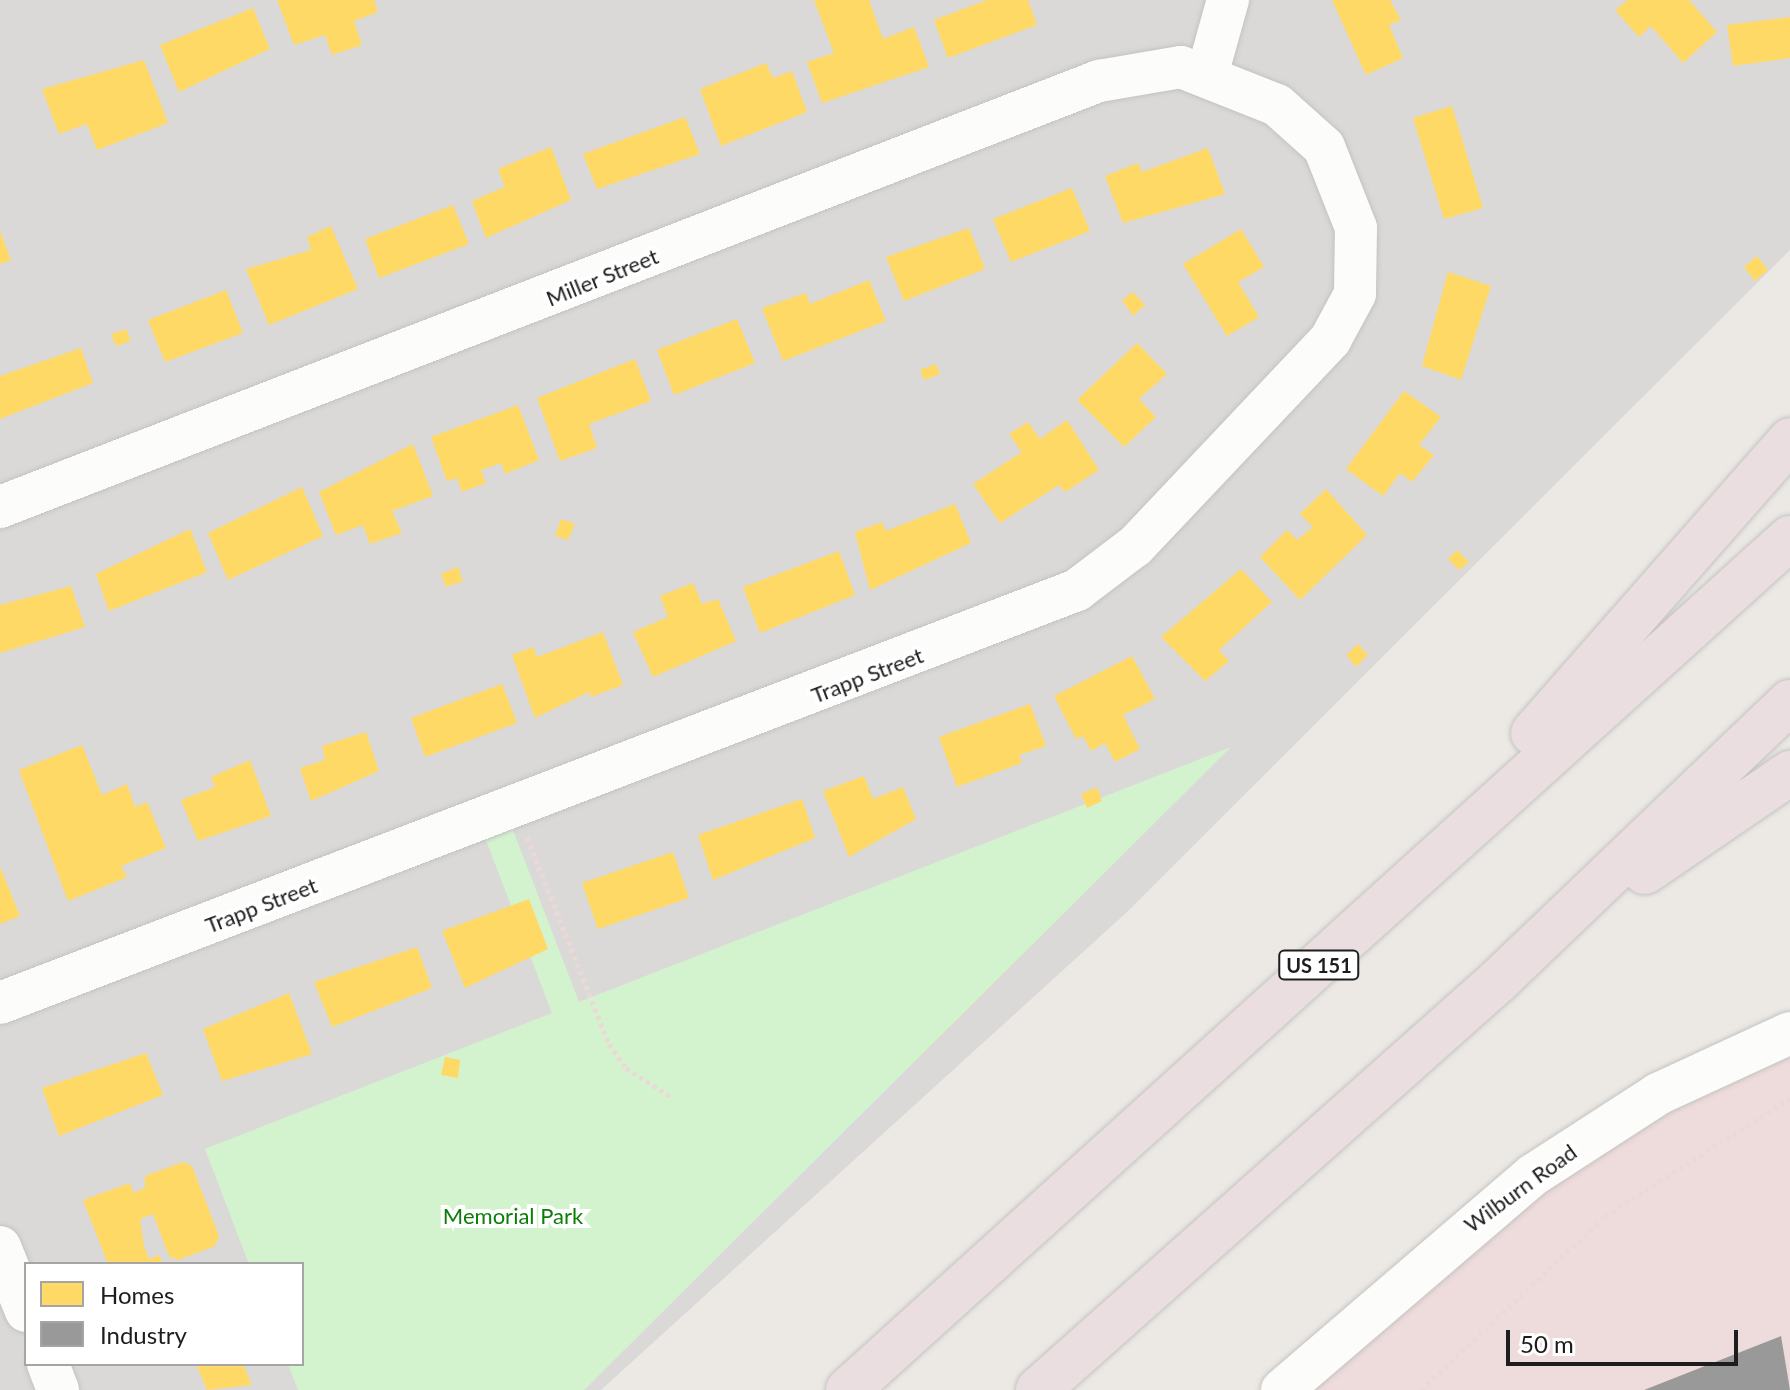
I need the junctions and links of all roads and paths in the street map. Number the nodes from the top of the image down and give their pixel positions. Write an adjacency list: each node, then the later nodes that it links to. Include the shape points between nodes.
1 (1228, 0): 2 (street)
2 (1207, 75): 4 (street, Miller Street, via 1181,67 1099,81); 8 (street, Trapp Street, via 1277,105 1307,129 1324,147 1356,228 1349,305 1330,340 1249,432 1135,546 1077,590)
3 (1790, 440): 14 (highway, via 1568,699 1264,987)
4 (0, 507)
5 (1790, 538): 14 (highway, US 151)
6 (1790, 702): 9 (highway)
7 (1790, 773): 9 (highway)
8 (516, 808): 10 (street, Trapp Street); 12 (path, via 609,1044 626,1068)
9 (1498, 981): 20 (highway)
10 (0, 1003)
11 (1790, 1033): 21 (street, Wilburn Road, via 1658,1094 1533,1175)
12 (673, 1098)
13 (1790, 1098): 22 (path, via 1605,1216)
14 (1129, 1140): 19 (highway, US 151)
15 (0, 1247): 16 (street)
16 (24, 1306)
17 (49, 1366): 18 (street)
18 (58, 1390)
19 (848, 1390)
20 (1038, 1390)
21 (1282, 1390)
22 (1421, 1390)

